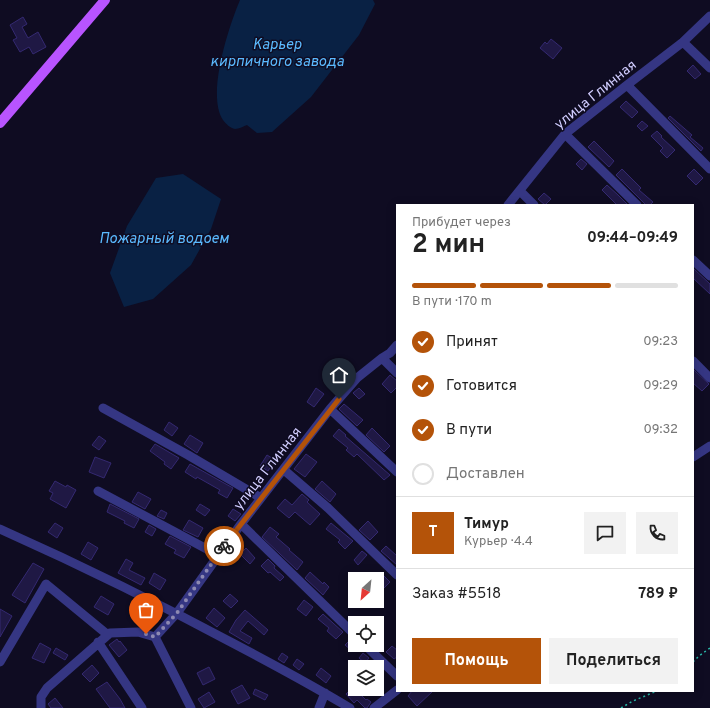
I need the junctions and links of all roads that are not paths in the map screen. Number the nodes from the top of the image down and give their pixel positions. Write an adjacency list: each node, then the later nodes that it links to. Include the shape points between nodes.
1 (105, 0): 6 (main road)
2 (710, 16): 3 (street, улица Глинная)
3 (683, 42): 4 (street); 5 (street, улица Глинная)
4 (710, 68)
5 (626, 85): 7 (street, улица Глинная); 8 (street)
6 (0, 123)
7 (565, 134): 9 (street, улица Глинная); 12 (street)
8 (710, 169)
9 (520, 191): 10 (street, улица Глинная); 11 (street)
10 (509, 204)
11 (533, 204)
12 (637, 204)
13 (694, 261): 14 (street)
14 (710, 276)
15 (396, 346): 16 (street, улица Глинная)
16 (382, 358): 18 (street); 21 (street, улица Глинная, via 357,378)
17 (694, 362): 19 (street)
18 (396, 372)
19 (710, 378)
20 (103, 408): 27 (street)
21 (330, 409): 24 (street, улица Глинная); 25 (street)
22 (710, 446): 23 (street)
23 (694, 455)
24 (284, 470): 27 (street, улица Глинная); 31 (street, via 328,508)
25 (396, 471)
26 (98, 492): 30 (street)
27 (261, 498): 28 (street, улица Глинная)
28 (241, 524): 30 (street, улица Глинная); 33 (street)
29 (0, 529): 32 (street, via 68,559)
30 (218, 555): 32 (street, улица Глинная)
31 (396, 574)
32 (177, 613): 35 (street, улица Глинная); 41 (street)
33 (348, 628)
34 (108, 635): 35 (street, via 138,632); 36 (street); 38 (street, via 46,584)
35 (155, 637): 44 (street)
36 (98, 642): 42 (street, via 47,688 41,697); 43 (street)
37 (372, 652): 39 (street)
38 (0, 662)
39 (396, 675)
40 (396, 691): 47 (street)
41 (326, 693): 45 (street); 46 (street)
42 (40, 707)
43 (142, 708)
44 (191, 708)
45 (319, 708)
46 (350, 708)
47 (374, 708)

